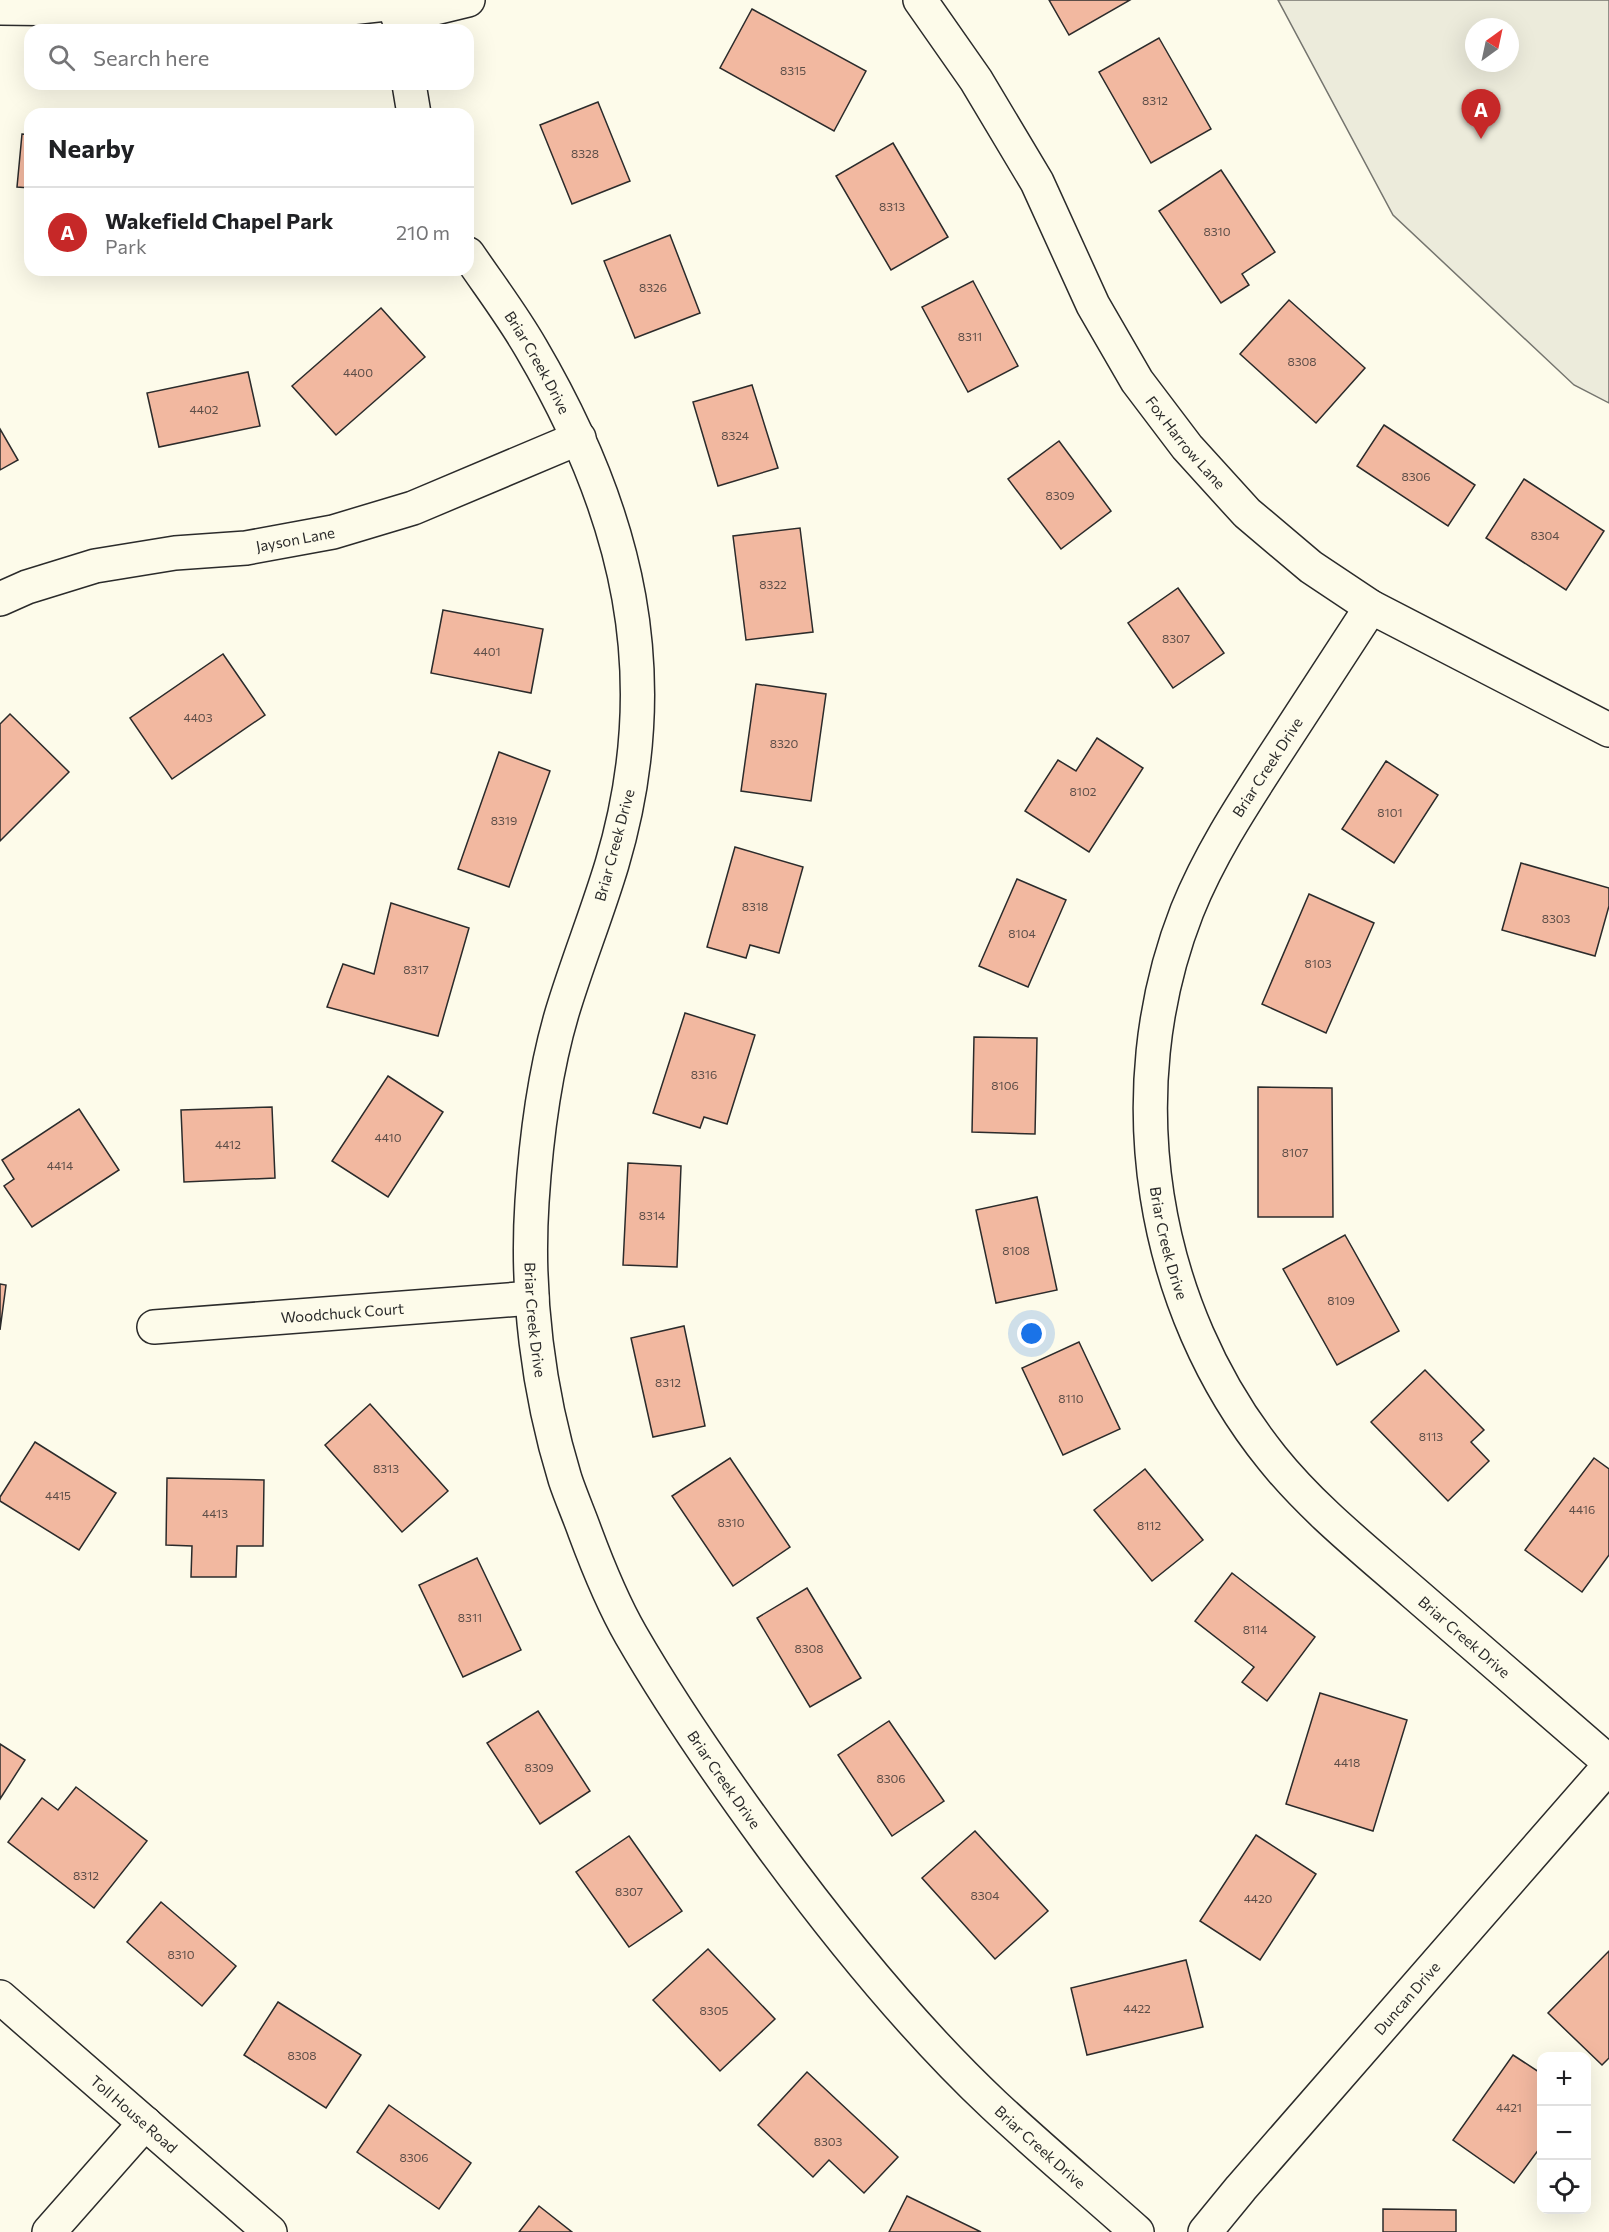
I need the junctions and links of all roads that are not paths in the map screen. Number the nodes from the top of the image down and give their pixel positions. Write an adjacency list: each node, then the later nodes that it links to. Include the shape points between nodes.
1 (468, 0): 4 (street)
2 (920, 0): 10 (street, Fox Harrow Lane, via 976,80 1037,182 1093,305 1137,381 1187,447 1247,513 1311,567)
3 (0, 8): 4 (street)
4 (397, 12)
5 (410, 90): 6 (street)
6 (413, 108)
7 (474, 263): 8 (street, Briar Creek Drive, via 530,346)
8 (579, 438): 9 (street, Jayson Lane, via 413,508 333,532 246,548 95,566); 12 (street, Briar Creek Drive, via 624,564 636,642 639,708 632,780 613,861 561,1018 541,1109 532,1205)
9 (0, 599)
10 (1371, 607): 11 (street, Fox Harrow Lane); 14 (street, Briar Creek Drive, via 1239,809 1187,912 1164,986 1151,1063 1150,1137 1158,1209 1173,1271 1199,1338 1231,1399 1272,1458 1322,1513)
11 (1609, 730)
12 (532, 1298): 13 (street, Woodchuck Court); 19 (street, Briar Creek Drive, via 543,1390 565,1479 598,1569 629,1632 705,1755 820,1913 918,2026 992,2103)
13 (154, 1327)
14 (1609, 1764): 20 (street, Duncan Drive)
15 (0, 1997): 16 (street, Toll House Road)
16 (145, 2122): 17 (street); 18 (street, Toll House Road)
17 (49, 2232)
18 (270, 2232)
19 (1137, 2232)
20 (1205, 2232)

